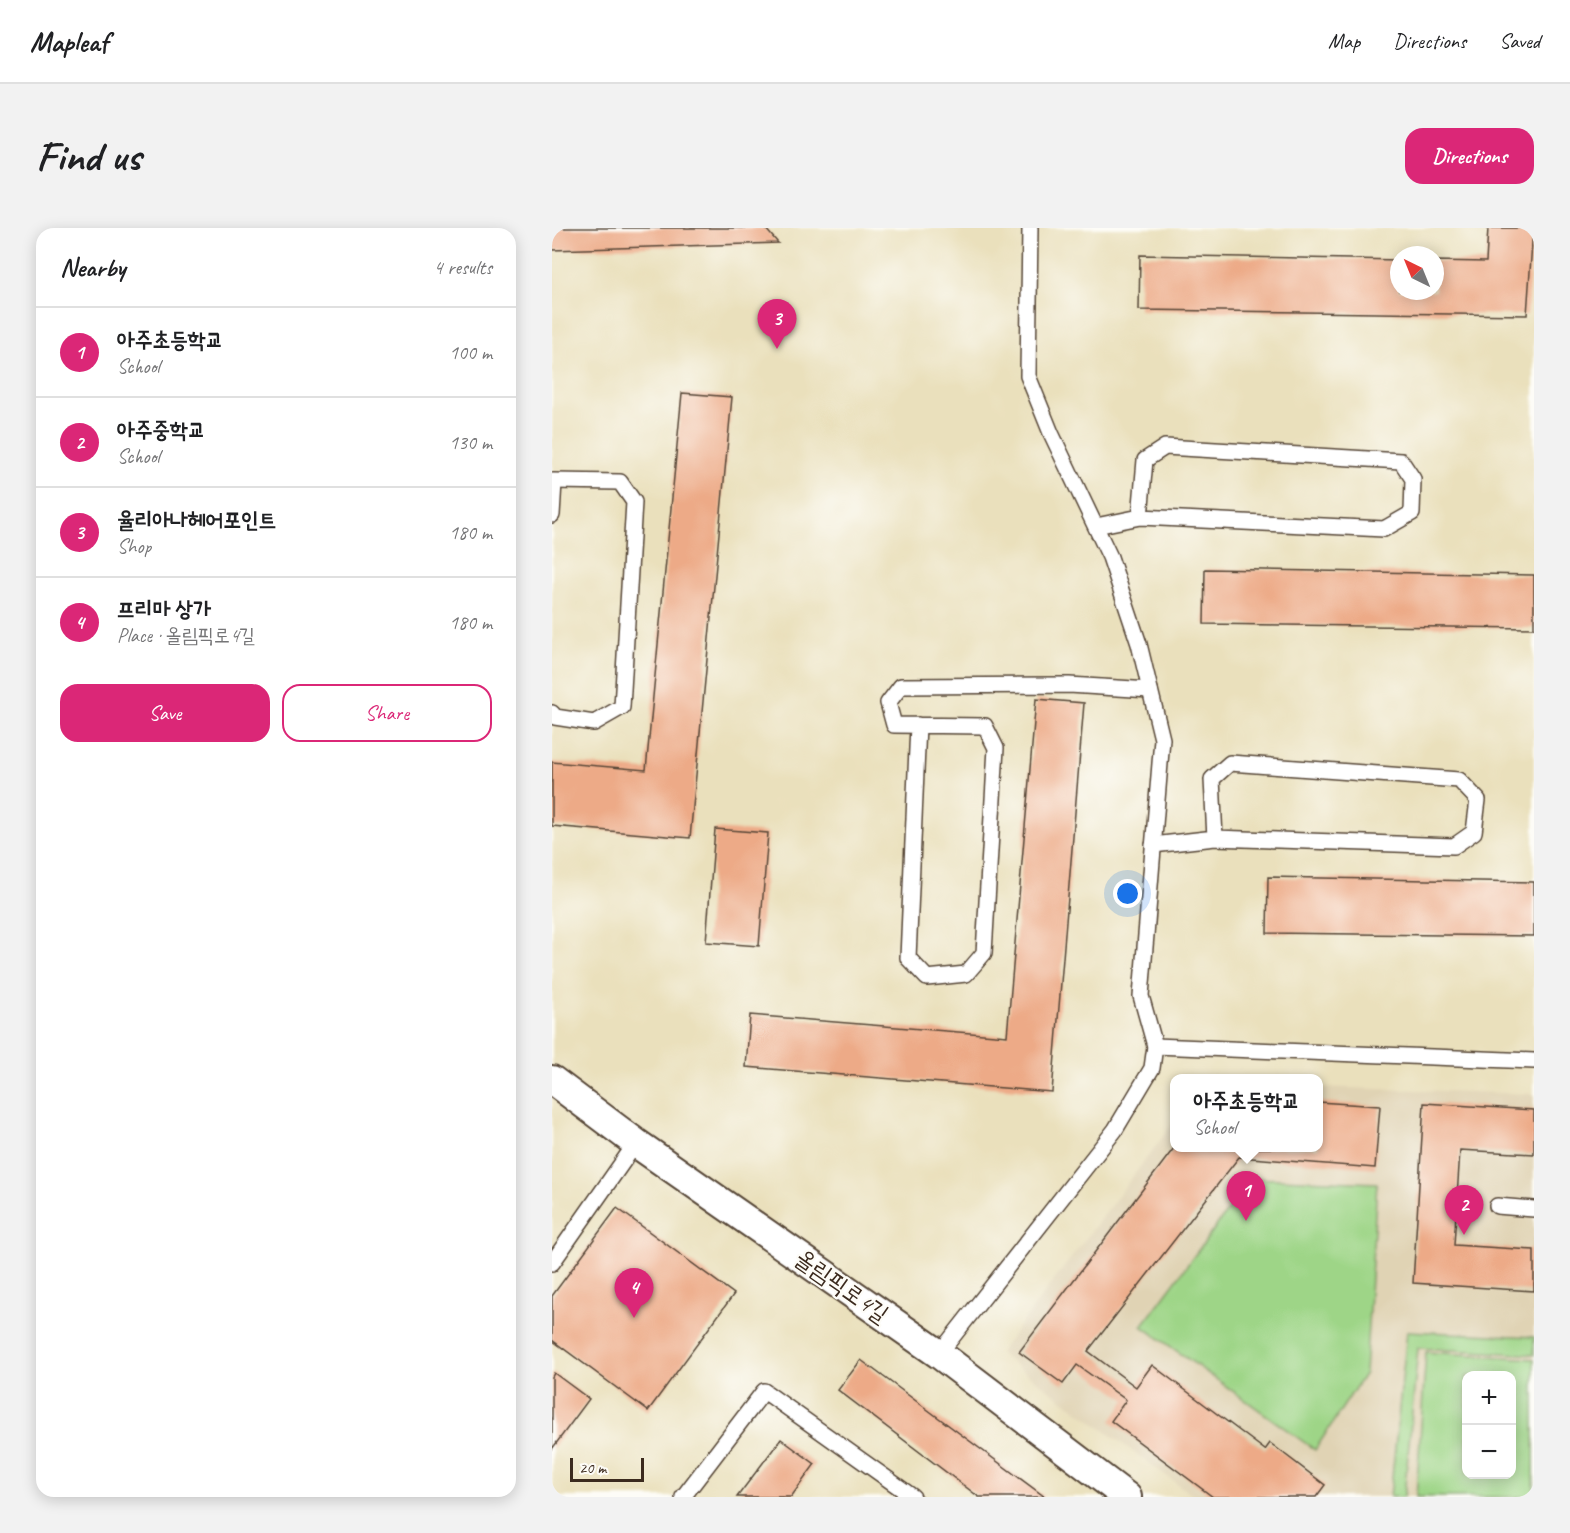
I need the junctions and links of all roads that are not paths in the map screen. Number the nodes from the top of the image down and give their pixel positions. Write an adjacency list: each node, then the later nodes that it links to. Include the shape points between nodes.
1 (1030, 228): 5 (lane, via 1028,376)
2 (553, 482): 3 (lane); 7 (lane, via 620,482 634,502 622,706 594,723 555,717)
3 (552, 515)
4 (1140, 517): 4 (lane, via 1145,460 1165,447 1401,461 1413,479 1412,513 1384,529); 5 (lane)
5 (1096, 526): 6 (lane, via 1139,644)
6 (1150, 690): 8 (lane, via 1069,685 901,686 888,703 894,725); 10 (lane, via 1162,739)
7 (552, 713)
8 (918, 725): 8 (lane, via 908,958 927,978 966,974 984,953 996,748 985,726)
9 (1215, 838): 9 (lane, via 1212,779 1230,763 1459,780 1478,800 1474,832 1454,846); 10 (lane)
10 (1153, 845): 11 (lane, via 1141,996)
11 (1155, 1046): 12 (lane); 18 (lane, via 1152,1068 1115,1130)
12 (1534, 1061)
13 (552, 1080): 14 (street, 올림픽로4길)
14 (636, 1143): 17 (lane); 18 (street, 올림픽로4길)
15 (1497, 1206): 16 (lane)
16 (1534, 1209)
17 (552, 1263)
18 (939, 1354): 21 (street, 올림픽로4길)
19 (683, 1497): 20 (lane, via 764,1391)
20 (913, 1497)
21 (1127, 1497)

